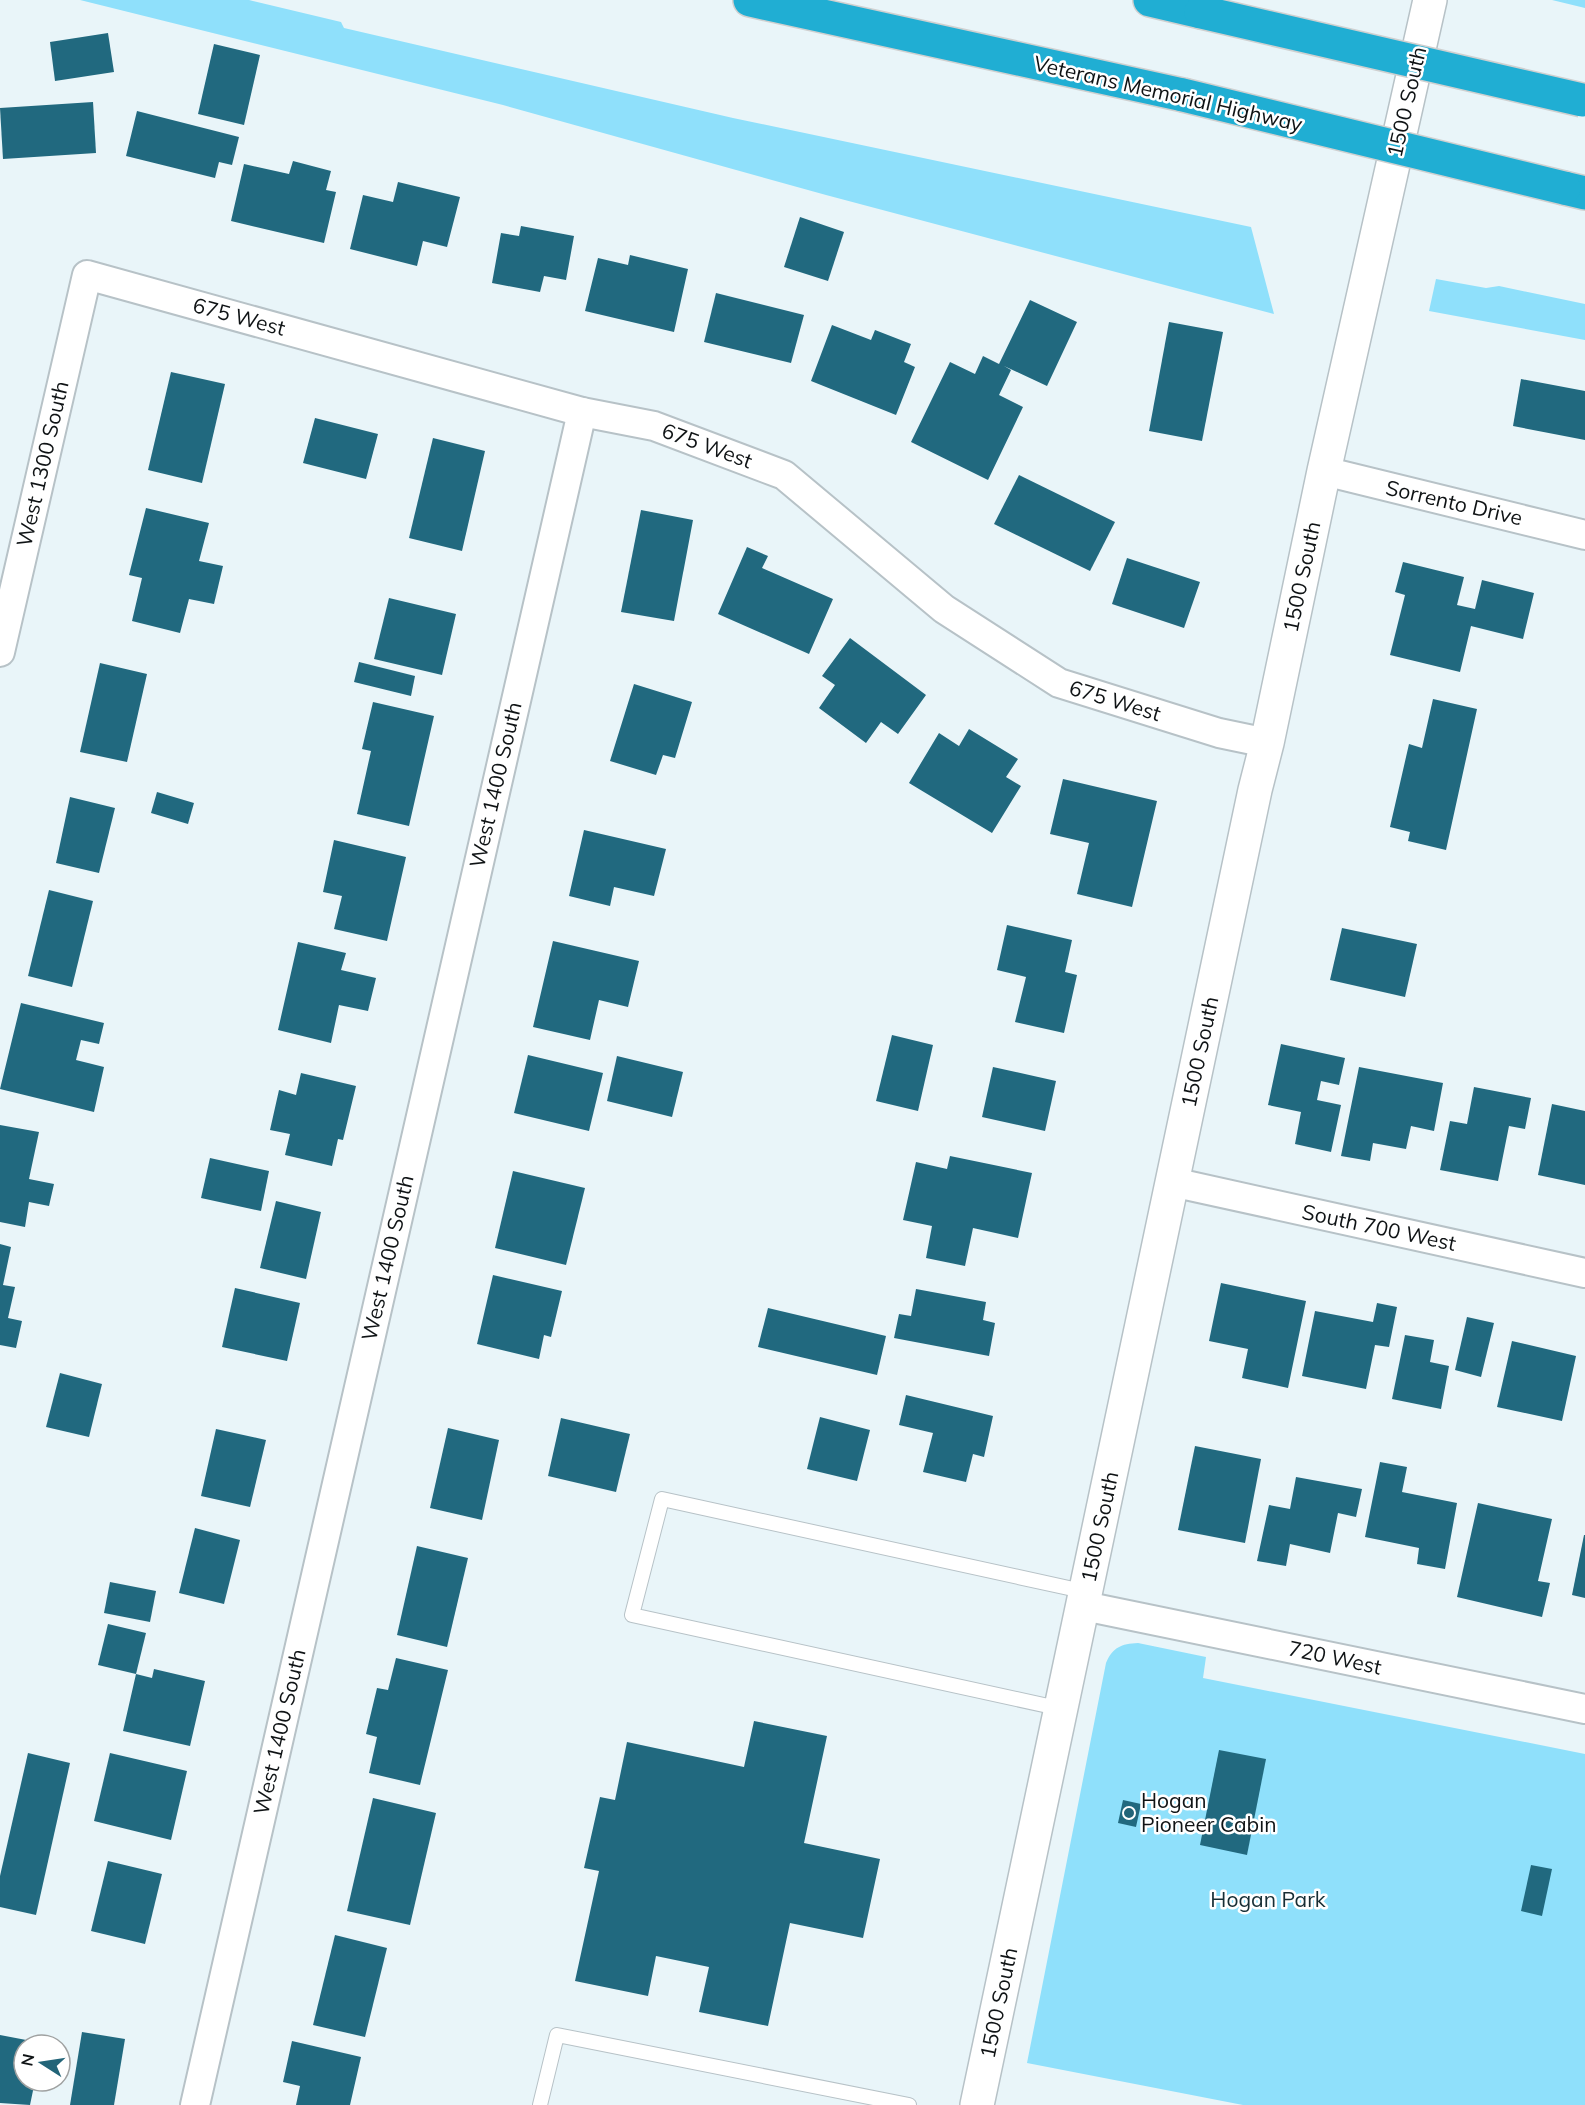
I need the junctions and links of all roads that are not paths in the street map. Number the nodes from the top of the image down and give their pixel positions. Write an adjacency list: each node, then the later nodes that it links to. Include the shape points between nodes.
1 (750, 0): 5 (highway, Veterans Memorial Highway, bridge, via 1183,95)
2 (1150, 0): 4 (highway, bridge)
3 (1430, 0): 8 (street, 1500 South)
4 (1584, 101)
5 (1574, 190)
6 (87, 275): 7 (street, 675 West); 10 (street, West 1300 South)
7 (582, 412): 11 (street, 675 West, via 654,426 784,475 944,609 1059,683 1220,733); 18 (street, West 1400 South)
8 (1324, 471): 9 (street, Sorrento Drive); 11 (street, 1500 South)
9 (1585, 535)
10 (0, 652)
11 (1267, 743): 12 (street, 1500 South)
12 (1172, 1182): 13 (street, South 700 West); 14 (street, 1500 South)
13 (1585, 1273)
14 (1086, 1599): 15 (street, 1500 South); 15 (lane, via 662,1499 632,1615); 16 (street, 720 West)
15 (1062, 1709): 17 (street, 1500 South)
16 (1585, 1710)
17 (983, 2104)
18 (195, 2105)
19 (540, 2105): 20 (lane, via 557,2035)
20 (909, 2105)

